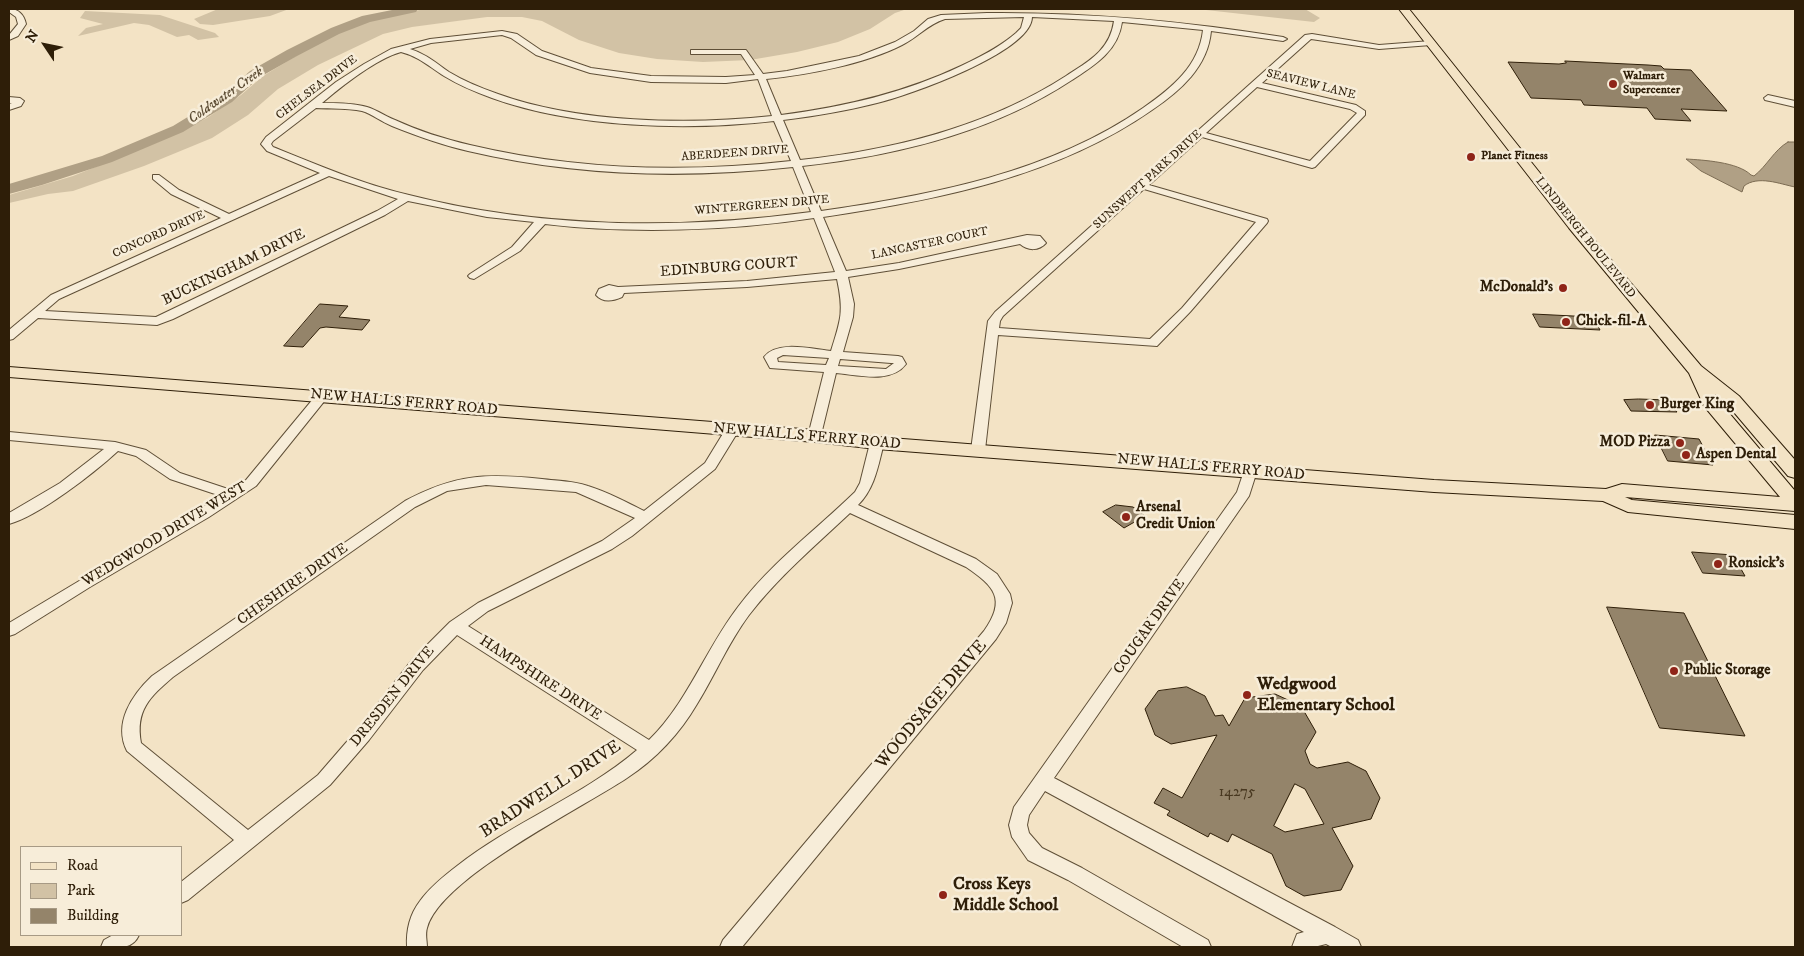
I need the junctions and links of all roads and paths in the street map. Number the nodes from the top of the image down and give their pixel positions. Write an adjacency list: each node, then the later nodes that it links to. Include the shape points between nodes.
1 (28, 9): 3 (street)
2 (1404, 9): 9 (main road, LINDBERGH BOULEVARD)
3 (12, 10): 7 (street, via 20,16 22,24)
4 (1028, 15): 5 (street); 12 (street, via 938,18 898,44 862,58); 19 (street, via 1028,24 1015,38 956,74 886,98)
5 (1118, 18): 6 (street); 22 (street, ABERDEEN DRIVE, via 1114,39 1102,55 1053,89 1009,111 959,130 905,144)
6 (1207, 27): 8 (street); 27 (street, WINTERGREEN DRIVE, via 1206,45 1201,57 1186,76 1161,99 1090,143 1026,169 964,188)
7 (9, 38)
8 (1282, 39)
9 (1431, 43): 13 (street, SUNSWEPT PARK DRIVE, via 1379,47 1308,37); 39 (main road, LINDBERGH BOULEVARD, via 1560,208)
10 (401, 48): 12 (street, CHELSEA DRIVE, via 430,41 502,33 514,36 550,57 612,74 688,80); 17 (street, CHELSEA DRIVE, via 340,84); 19 (street, via 424,57 442,71 485,93 558,112 668,122)
11 (694, 52): 12 (street, via 743,52)
12 (761, 78): 19 (street)
13 (1256, 84): 20 (street, SUNSWEPT PARK DRIVE); 20 (street, SEAVIEW LANE, via 1362,113 1312,165)
14 (1768, 98): 16 (street)
15 (9, 100): 18 (street, via 20,101)
16 (1795, 104)
17 (314, 105): 21 (street, CHELSEA DRIVE); 22 (street, ABERDEEN DRIVE, via 366,110 439,140 568,165 672,170)
18 (9, 107)
19 (776, 118): 22 (street)
20 (1200, 134): 25 (street, SUNSWEPT PARK DRIVE)
21 (266, 144): 23 (street, WINTERGREEN DRIVE, via 270,149)
22 (797, 163): 27 (street)
23 (328, 173): 26 (street, WINTERGREEN DRIVE); 28 (street, CONCORD DRIVE)
24 (156, 177): 28 (street, via 175,192)
25 (1143, 186): 35 (street, SUNSWEPT PARK DRIVE, via 1005,307 994,321); 35 (street, via 1263,221 1153,343)
26 (406, 198): 29 (street, WINTERGREEN DRIVE); 34 (street, BUCKINGHAM DRIVE, via 157,321)
27 (818, 215): 29 (street, WINTERGREEN DRIVE, via 676,224); 31 (street)
28 (229, 218): 34 (street, CONCORD DRIVE, via 56,297)
29 (542, 220): 32 (street, via 516,249)
30 (1024, 240): 31 (street, LANCASTER COURT)
31 (842, 275): 33 (street, EDINBURG COURT, via 746,284); 37 (street, via 848,304)
32 (474, 276)
33 (618, 290)
34 (35, 314): 36 (street, CONCORD DRIVE)
35 (993, 331): 47 (street, SUNSWEPT PARK DRIVE)
36 (9, 336)
37 (837, 354): 38 (street); 38 (street, via 783,350 770,357 774,365); 38 (street, via 898,360 900,364 886,373)
38 (831, 370): 44 (street)
39 (1695, 370): 48 (main road, LINDBERGH BOULEVARD, via 1710,402); 50 (main road, LINDBERGH BOULEVARD, via 1733,400)
40 (9, 372): 41 (main road, NEW HALLS FERRY ROAD)
41 (322, 396): 42 (main road, NEW HALLS FERRY ROAD); 51 (street, WEDGWOOD DRIVE WEST, via 251,484)
42 (732, 430): 44 (main road, NEW HALLS FERRY ROAD); 56 (street, DRESDEN DRIVE, via 710,466)
43 (9, 436): 46 (street)
44 (815, 436): 45 (main road, NEW HALLS FERRY ROAD)
45 (877, 443): 47 (main road, NEW HALLS FERRY ROAD); 55 (street, BRADWELL DRIVE, via 867,483)
46 (115, 446): 51 (street, via 141,453 188,482); 57 (street, via 75,478)
47 (978, 450): 49 (main road, NEW HALLS FERRY ROAD)
48 (1763, 466): 53 (main road, via 1764,490); 54 (main road, LINDBERGH BOULEVARD)
49 (1250, 471): 52 (main road, NEW HALLS FERRY ROAD, via 1434,486); 62 (street, COUGAR DRIVE, via 1244,493)
50 (1795, 472)
51 (233, 495): 60 (street, WEDGWOOD DRIVE WEST)
52 (1607, 495): 53 (main road, NEW HALLS FERRY ROAD, via 1622,490); 58 (main road, NEW HALLS FERRY ROAD, via 1628,506)
53 (1747, 501): 54 (main road, NEW HALLS FERRY ROAD)
54 (1795, 504)
55 (849, 507): 61 (street, BRADWELL DRIVE, via 758,593 683,713); 69 (street, WOODSAGE DRIVE, via 986,572 999,585 1004,599 1003,614 990,635)
56 (645, 517): 59 (street, DRESDEN DRIVE, via 607,545 483,607); 63 (street, CHESHIRE DRIVE, via 606,498 570,486 490,479 444,487 410,504 167,672 147,690 135,707 130,721 133,746)
57 (9, 519)
58 (1795, 522)
59 (456, 626): 61 (street, HAMPSHIRE DRIVE); 63 (street, DRESDEN DRIVE, via 422,658 324,780)
60 (9, 630)
61 (649, 749): 68 (street, BRADWELL DRIVE, via 623,771 469,867 437,894 417,928)
62 (1044, 781): 65 (street); 70 (street, COUGAR DRIVE, via 1020,813 1018,825 1021,837 1035,854 1076,874)
63 (248, 840): 64 (street, DRESDEN DRIVE)
64 (182, 893)
65 (1328, 934): 71 (street, via 1304,941); 72 (street)
66 (128, 936): 67 (street)
67 (111, 947)
68 (417, 947)
69 (730, 947)
70 (1201, 947)
71 (1302, 947)
72 (1351, 947)

